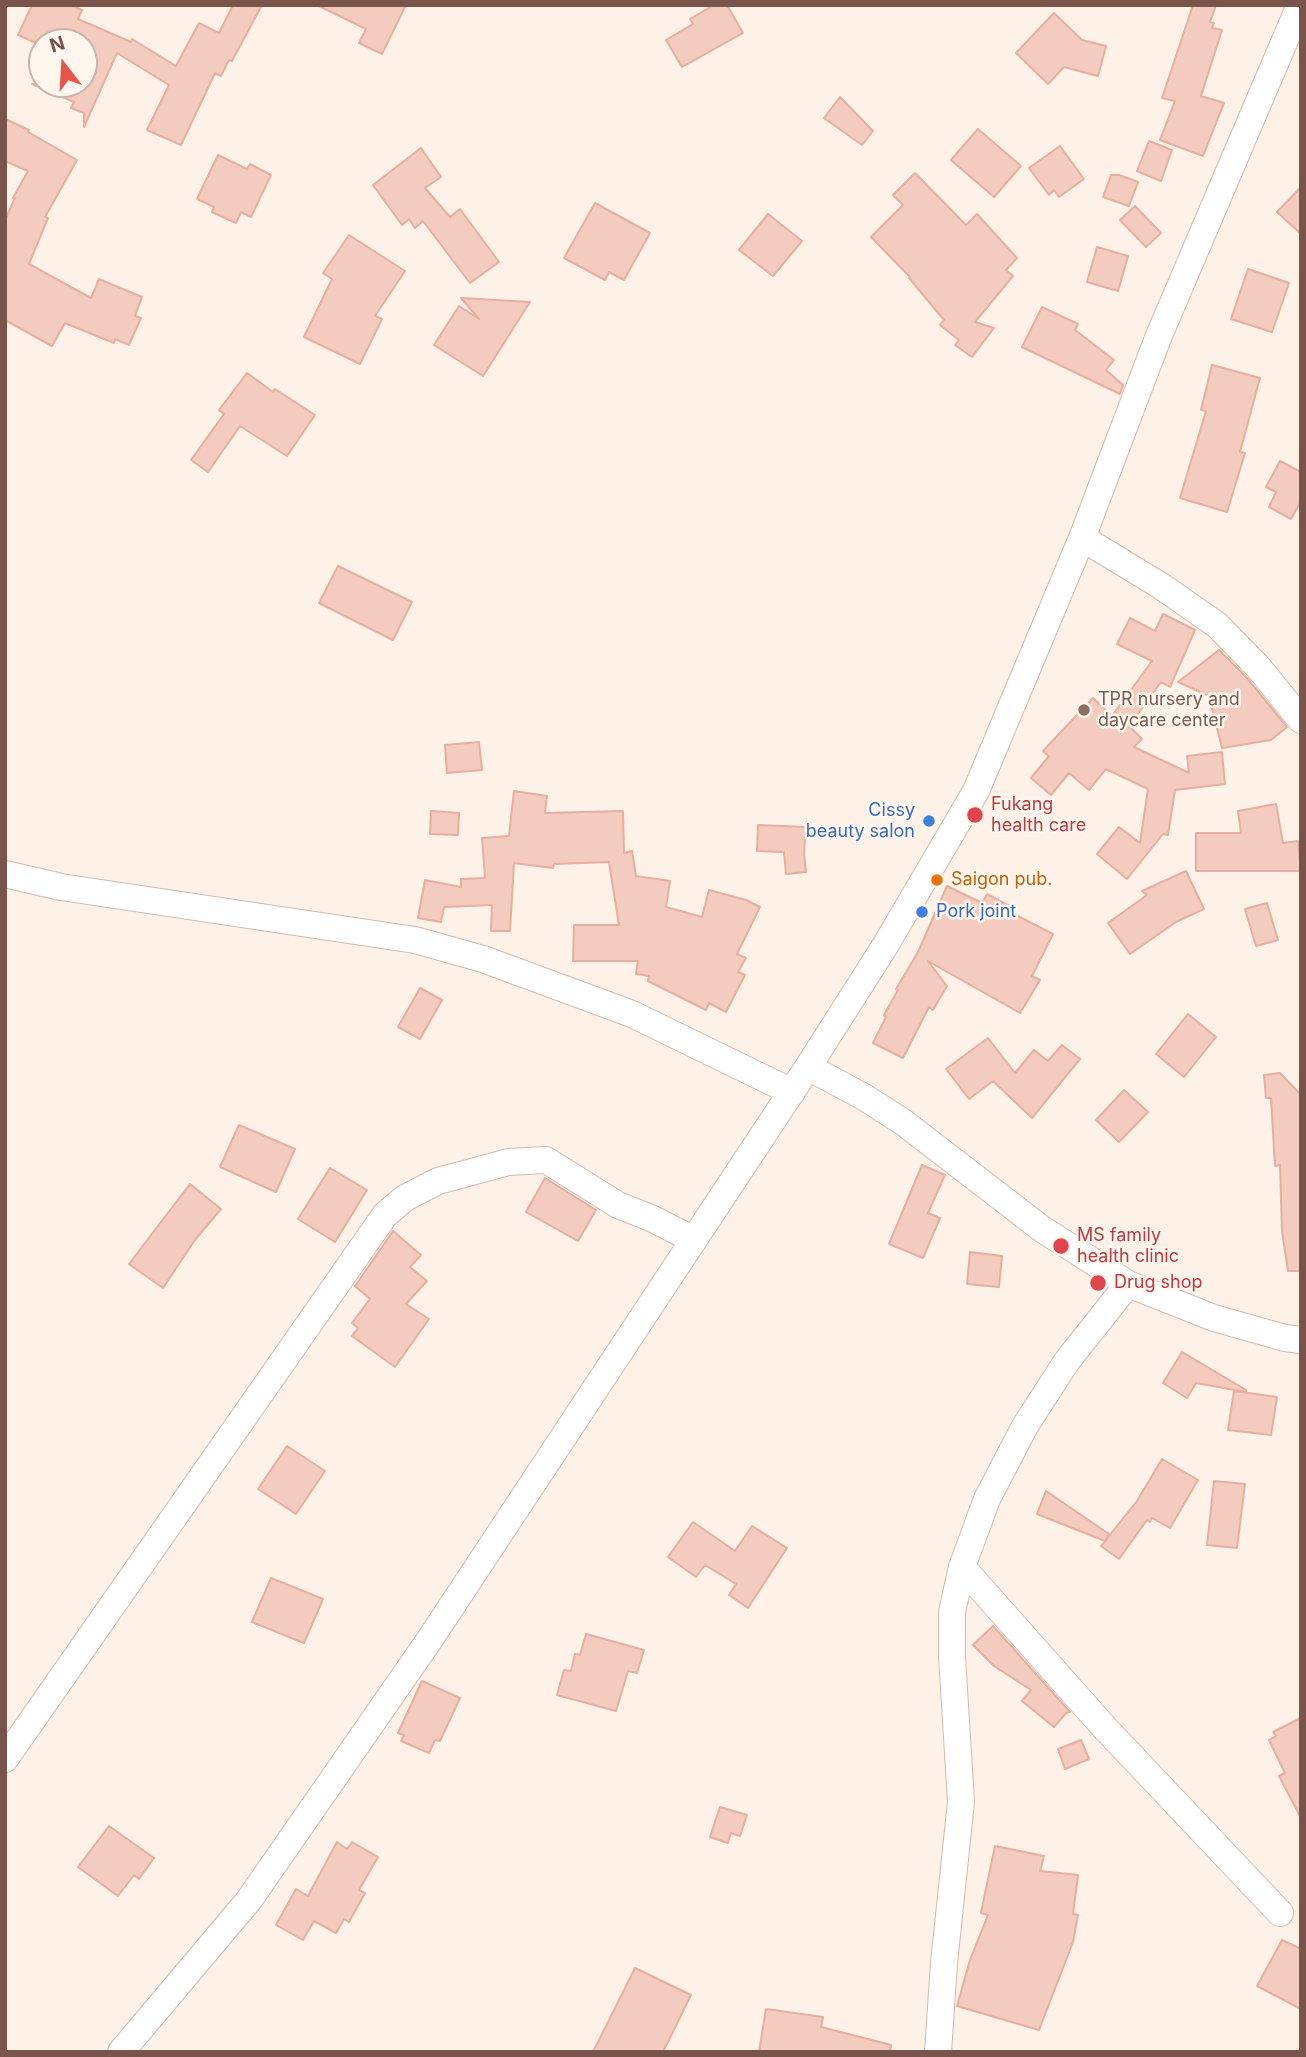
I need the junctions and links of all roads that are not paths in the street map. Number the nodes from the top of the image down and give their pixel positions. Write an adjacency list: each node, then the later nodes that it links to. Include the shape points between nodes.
1 (1300, 5): 2 (street, via 1158,338)
2 (1082, 538): 3 (street, via 1217,625); 5 (street, via 975,791)
3 (1301, 720)
4 (5, 874): 6 (street, via 61,887 415,940 495,963 632,1014)
5 (808, 1067): 6 (street); 8 (street, via 903,1122 1042,1228)
6 (792, 1092): 7 (street)
7 (694, 1240): 11 (street, via 618,1205 546,1160 508,1162 438,1181 405,1198 385,1214); 13 (street, via 428,1642 249,1900)
8 (1128, 1284): 9 (street, via 1214,1318); 10 (street, via 1067,1361 1026,1426 987,1499)
9 (1301, 1340)
10 (962, 1567): 12 (street, via 1104,1727); 14 (street, via 952,1612 961,1802)
11 (5, 1759)
12 (1280, 1913)
13 (121, 2052)
14 (938, 2052)

